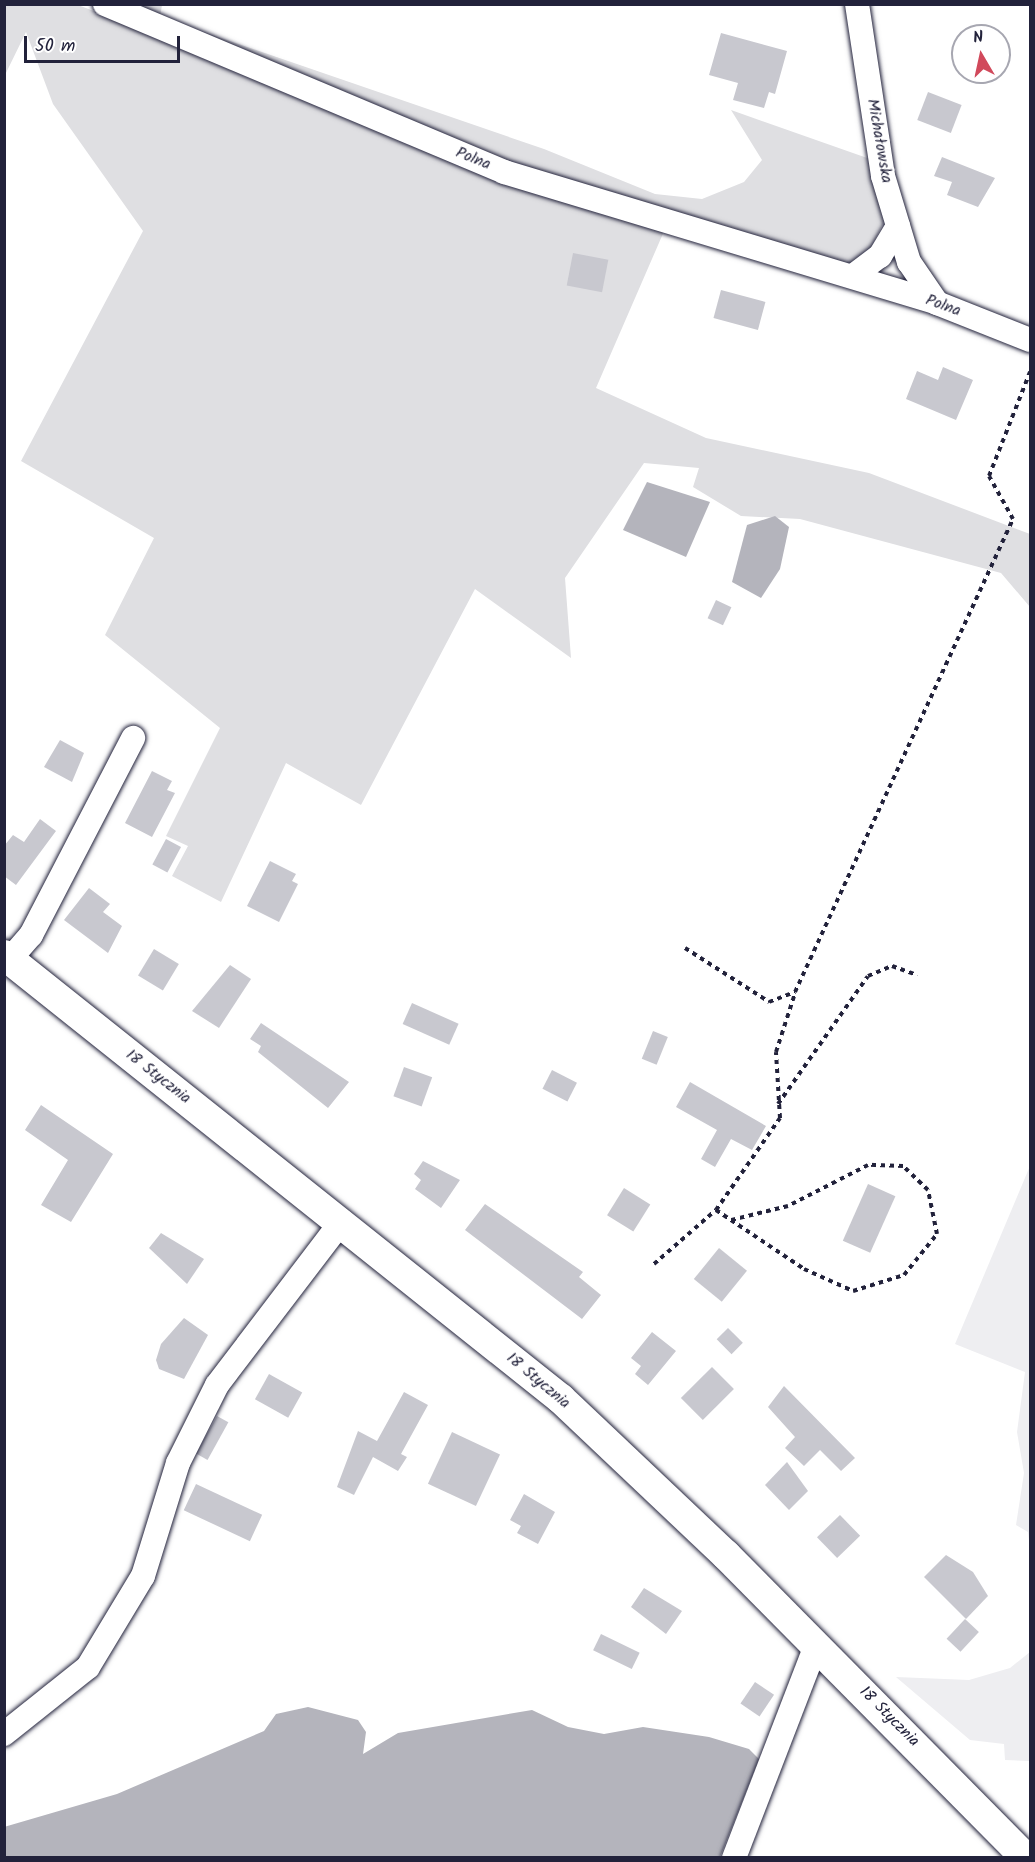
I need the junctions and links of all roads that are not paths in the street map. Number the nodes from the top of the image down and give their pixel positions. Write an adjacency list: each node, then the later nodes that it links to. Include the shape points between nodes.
1 (105, 4): 4 (street, Polna, via 504,172)
2 (857, 4): 3 (street, Michałowska, via 882,176)
3 (898, 226): 4 (street, via 880,256); 5 (street, Michałowska, via 909,262)
4 (853, 276): 5 (street, Polna)
5 (937, 303): 6 (street, Polna)
6 (1030, 340)
7 (133, 738): 8 (street, via 31,935)
8 (7, 957): 9 (street, 18 Stycznia)
9 (342, 1221): 10 (street, 18 Stycznia, via 561,1399); 11 (street, via 217,1385 178,1463 143,1576 88,1667)
10 (816, 1645): 12 (street); 13 (street, 18 Stycznia)
11 (4, 1734)
12 (734, 1857)
13 (1026, 1857)

